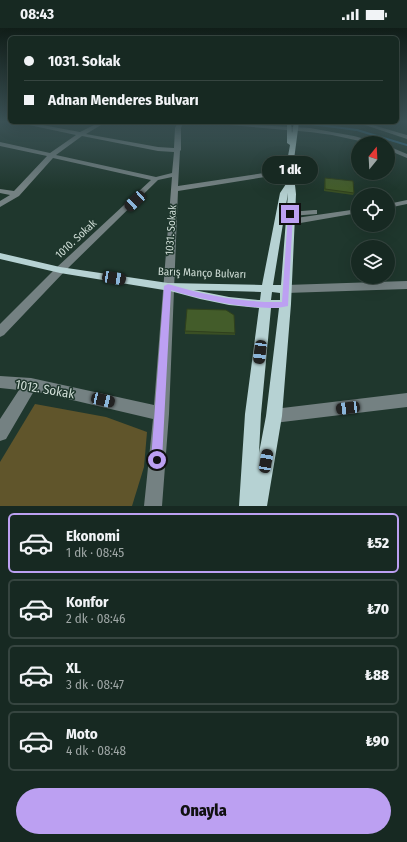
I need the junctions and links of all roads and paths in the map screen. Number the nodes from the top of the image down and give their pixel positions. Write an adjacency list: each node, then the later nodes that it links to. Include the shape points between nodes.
1 (1, 144): 10 (street, via 42,154)
2 (63, 144): 10 (street)
3 (134, 144): 7 (street)
4 (178, 144): 7 (street, 1031. Sokak)
5 (291, 144): 8 (main road)
6 (293, 144): 8 (main road)
7 (178, 150): 12 (street, 1031. Sokak)
8 (292, 151): 13 (main road)
9 (395, 151): 11 (street)
10 (49, 152): 14 (street); 18 (street)
11 (407, 156)
12 (176, 174): 14 (street, 1010. Sokak); 16 (street, 1031. Sokak)
13 (290, 174): 15 (main road); 16 (street, via 277,173)
14 (156, 179): 26 (street, 1010. Sokak)
15 (289, 185): 24 (main road, via 292,194); 29 (main road, via 284,193)
16 (174, 189): 28 (street, 1031. Sokak)
17 (0, 191): 18 (street)
18 (16, 194): 20 (street)
19 (407, 202): 22 (street)
20 (0, 204)
21 (351, 205): 24 (street)
22 (395, 205)
23 (351, 212): 24 (street)
24 (290, 218): 30 (main road)
25 (0, 256): 26 (main road, Barış Manço Bulvarı)
26 (60, 270): 28 (main road, Barış Manço Bulvarı); 33 (street, 1010. Sokak)
27 (407, 285): 30 (street)
28 (168, 286): 29 (main road, Barış Manço Bulvarı); 32 (main road, via 187,293); 37 (street, 1031. Sokak)
29 (268, 289): 30 (main road, Barış Manço Bulvarı); 32 (main road)
30 (286, 289): 31 (main road)
31 (286, 304): 32 (main road); 38 (main road)
32 (266, 305): 41 (main road, via 253,414)
33 (0, 332)
34 (0, 382): 35 (street, 1012. Sokak)
35 (31, 384): 37 (street, 1012. Sokak); 39 (street)
36 (407, 400): 38 (street)
37 (161, 414): 40 (street, 1031. Sokak)
38 (274, 416): 42 (main road)
39 (0, 433)
40 (153, 506)
41 (248, 506)
42 (258, 506)

